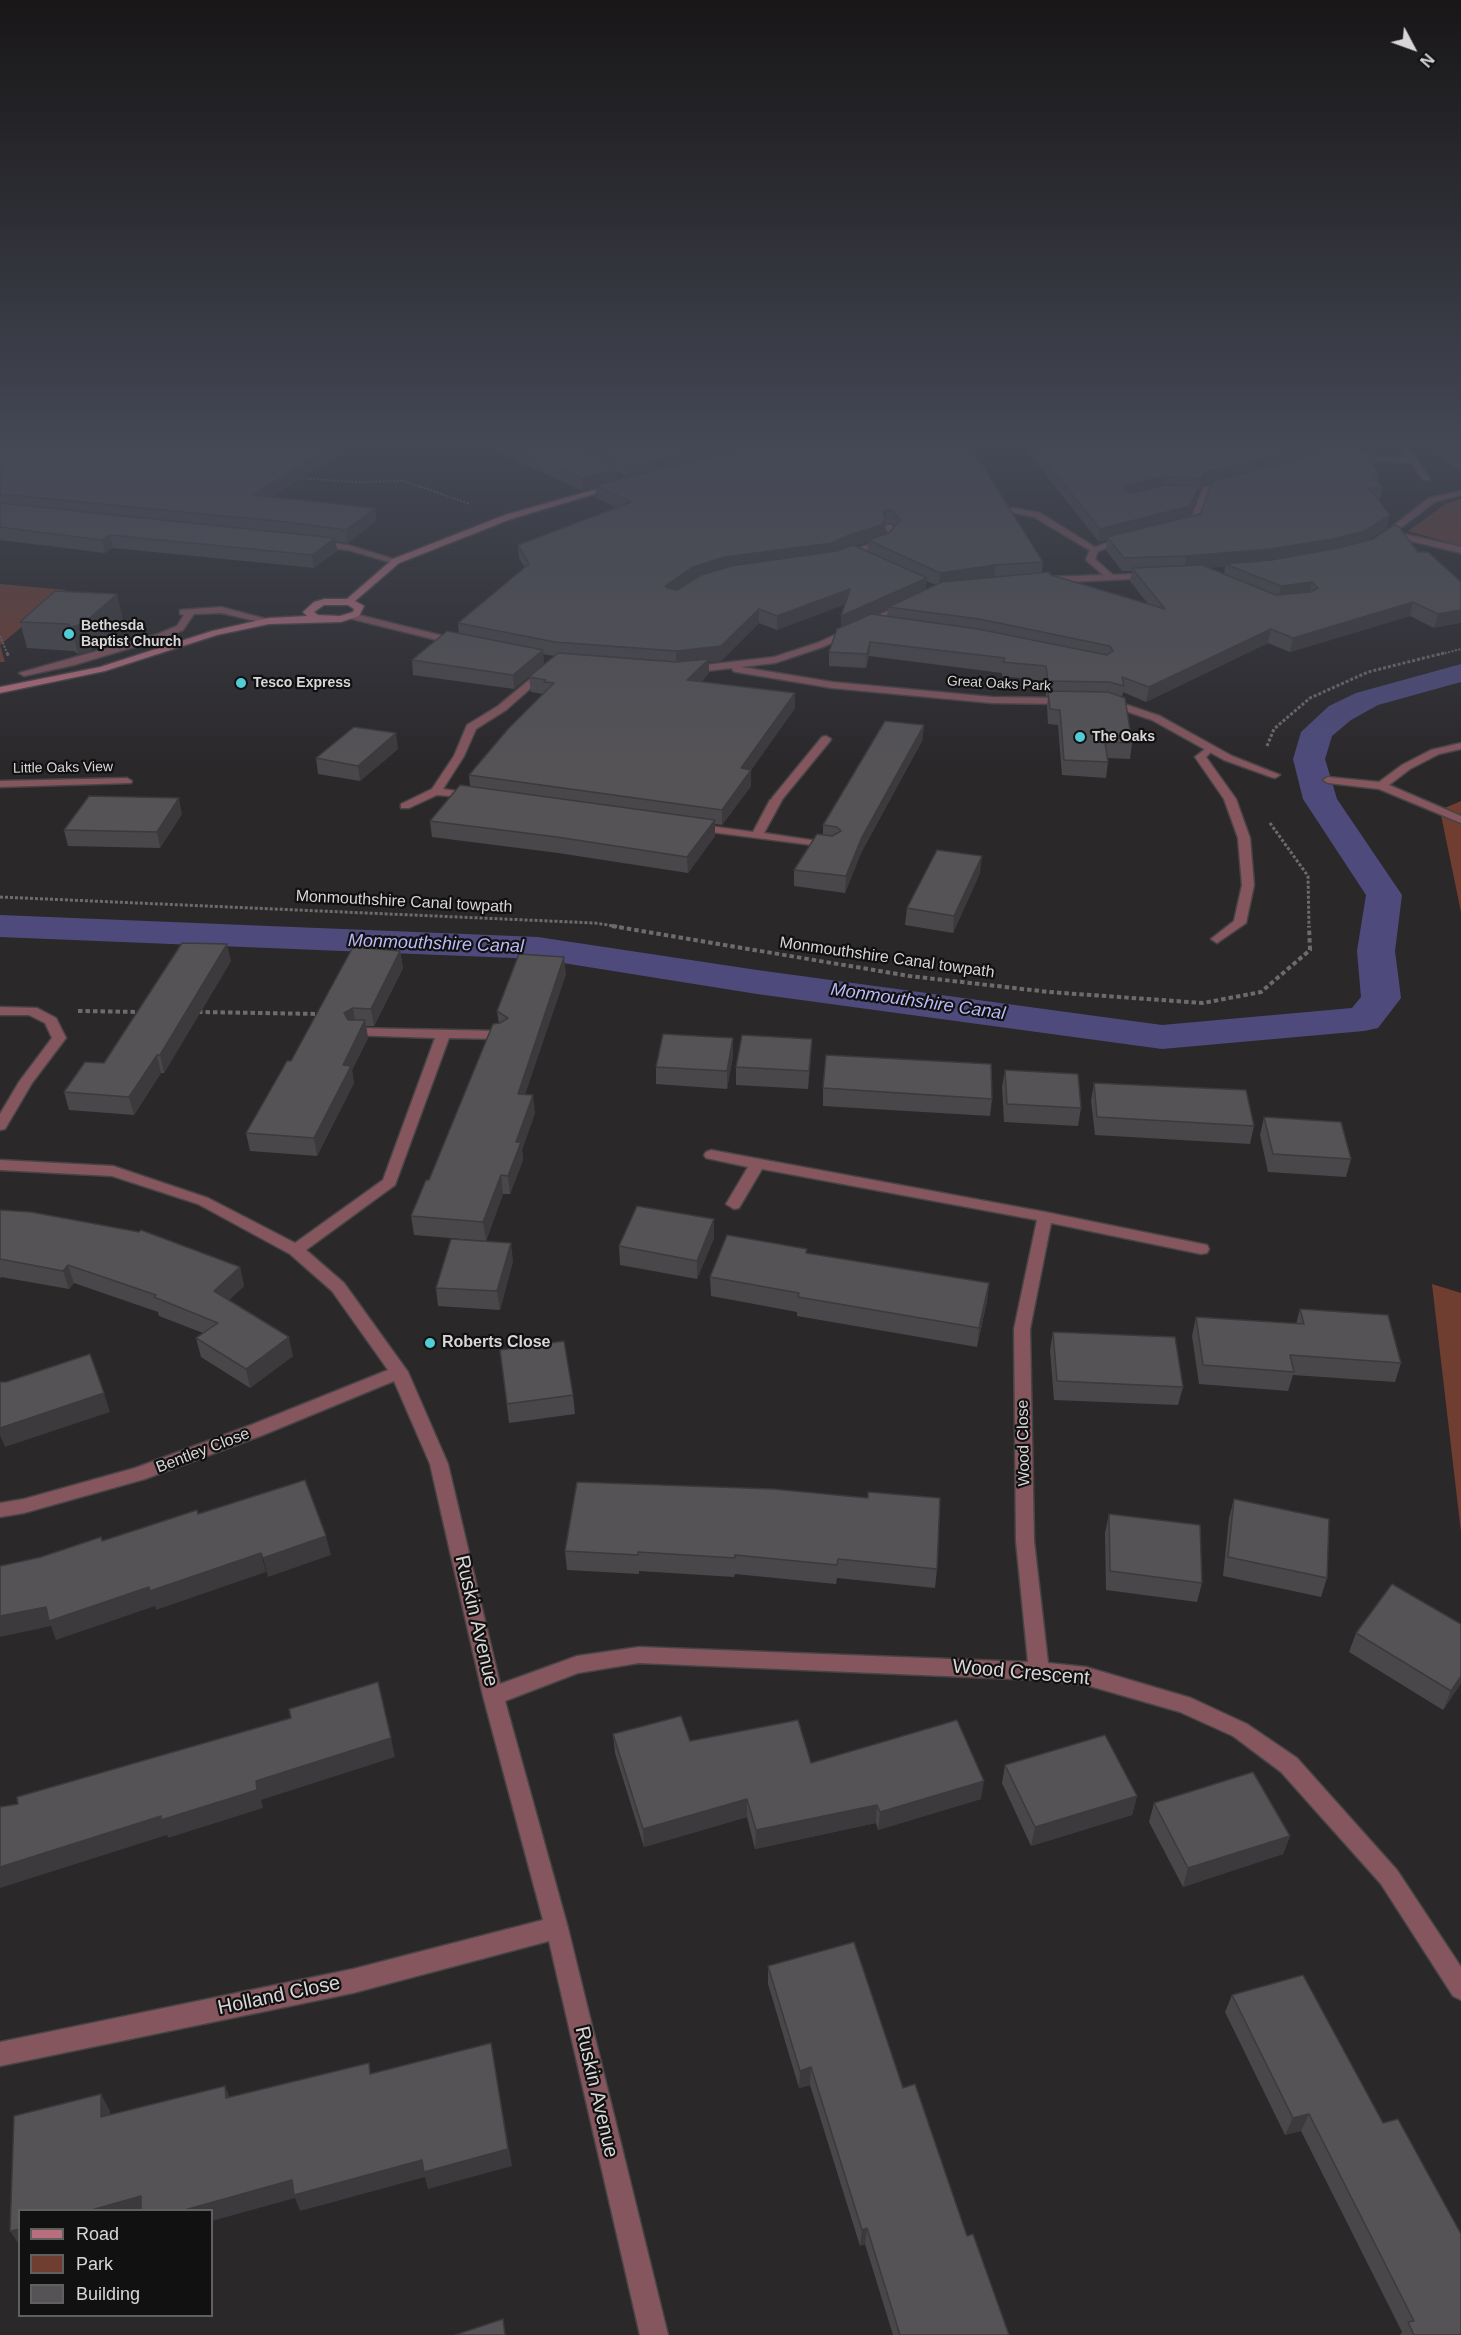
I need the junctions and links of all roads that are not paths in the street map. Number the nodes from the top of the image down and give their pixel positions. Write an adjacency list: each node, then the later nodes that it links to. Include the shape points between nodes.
1 (366, 553): 8 (street)
2 (416, 553): 8 (main road)
3 (849, 553): 7 (street)
4 (853, 553): 6 (street)
5 (1093, 553): 10 (street, via 1090,560)
6 (862, 557)
7 (833, 560)
8 (396, 561): 13 (main road)
9 (1163, 576): 10 (street)
10 (1110, 577): 11 (street)
11 (1030, 581)
12 (918, 601): 19 (street, Great Oaks Park)
13 (349, 602): 16 (main road, via 359,606); 17 (main road, via 317,604 308,612)
14 (191, 611): 15 (street); 18 (street, via 221,610); 25 (street, via 180,627 161,636)
15 (180, 613)
16 (351, 616): 17 (main road); 21 (street)
17 (316, 618): 18 (main road)
18 (269, 621): 26 (main road, via 215,633 102,669)
19 (868, 623): 20 (street); 23 (street, Great Oaks Park, via 775,660)
20 (890, 626)
21 (469, 644)
22 (555, 662): 37 (street, via 502,708 471,727 459,756)
23 (727, 667): 24 (street, Great Oaks Park); 27 (street, Great Oaks Park, via 832,685 992,700)
24 (676, 671)
25 (24, 673)
26 (0, 690)
27 (1084, 701)
28 (1096, 702): 31 (street, via 1156,718)
29 (826, 739): 42 (street, via 776,800)
30 (1461, 746): 36 (street, via 1435,752)
31 (1209, 749): 32 (street); 44 (street, via 1200,757 1230,799 1244,838 1248,885 1240,923)
32 (1275, 775)
33 (1328, 780): 36 (street)
34 (127, 781): 35 (street, Little Oaks View)
35 (0, 784)
36 (1381, 786): 40 (street)
37 (436, 791): 38 (street); 39 (street)
38 (483, 798)
39 (405, 806)
40 (1461, 820)
41 (678, 824): 42 (street)
42 (757, 835): 43 (street)
43 (832, 846)
44 (1217, 939)
45 (0, 1011): 49 (street, via 32,1011 51,1021 59,1038)
46 (356, 1032): 47 (street)
47 (443, 1035): 48 (street); 56 (street, via 390,1182)
48 (501, 1035)
49 (0, 1126)
50 (711, 1155): 51 (street)
51 (757, 1164): 53 (street); 54 (street)
52 (0, 1165): 56 (street, Ruskin Avenue, via 113,1171 203,1201)
53 (734, 1204)
54 (1045, 1217): 55 (street); 59 (street, Wood Close, via 1022,1329 1025,1541)
55 (1201, 1249)
56 (296, 1250): 57 (street, Ruskin Avenue, via 338,1287)
57 (399, 1372): 58 (street, Bentley Close, via 139,1474); 60 (street, Ruskin Avenue, via 439,1464)
58 (0, 1510)
59 (1039, 1671): 60 (street, Wood Crescent, via 639,1655 577,1665); 62 (street, Wood Crescent, via 1086,1676 1184,1704 1240,1730 1289,1765 1389,1877)
60 (493, 1696): 61 (street, Ruskin Avenue)
61 (556, 1928): 63 (street, Holland Close, via 353,1981); 64 (street, Ruskin Avenue)
62 (1461, 1988)
63 (0, 2054)
64 (654, 2335)

